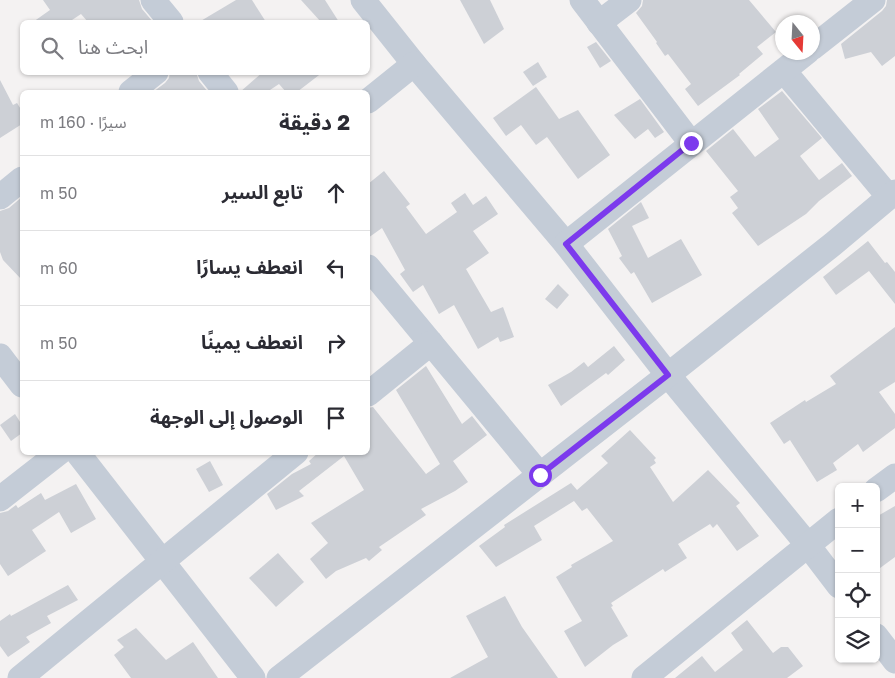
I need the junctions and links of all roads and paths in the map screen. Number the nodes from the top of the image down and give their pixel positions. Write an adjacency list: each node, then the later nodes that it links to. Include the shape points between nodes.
1 (153, 0): 6 (street)
2 (363, 0): 10 (street)
3 (582, 0): 7 (street)
4 (629, 0): 7 (street)
5 (873, 0): 8 (street)
6 (169, 20)
7 (599, 24): 17 (street)
8 (820, 42)
9 (797, 60): 11 (street)
10 (414, 64): 16 (street); 21 (street)
11 (784, 70): 17 (street); 19 (street)
12 (152, 75): 14 (street)
13 (212, 75): 15 (street)
14 (134, 90)
15 (224, 90)
16 (370, 99)
17 (691, 143): 21 (street)
18 (20, 181): 20 (street)
19 (892, 195): 24 (street)
20 (0, 197)
21 (566, 244): 24 (street)
22 (370, 269): 23 (street)
23 (431, 343): 25 (street); 29 (street)
24 (668, 375): 29 (street); 34 (street)
25 (370, 392)
26 (56, 455): 32 (street)
27 (78, 455): 35 (street)
28 (292, 455): 35 (street)
29 (540, 475): 41 (street)
30 (895, 476): 31 (street)
31 (880, 487)
32 (0, 499)
33 (835, 523): 34 (street)
34 (807, 544): 36 (street); 42 (street)
35 (162, 562): 39 (street); 40 (street)
36 (835, 581)
37 (880, 641): 38 (street)
38 (895, 661)
39 (25, 677)
40 (253, 678)
41 (280, 678)
42 (644, 678)

